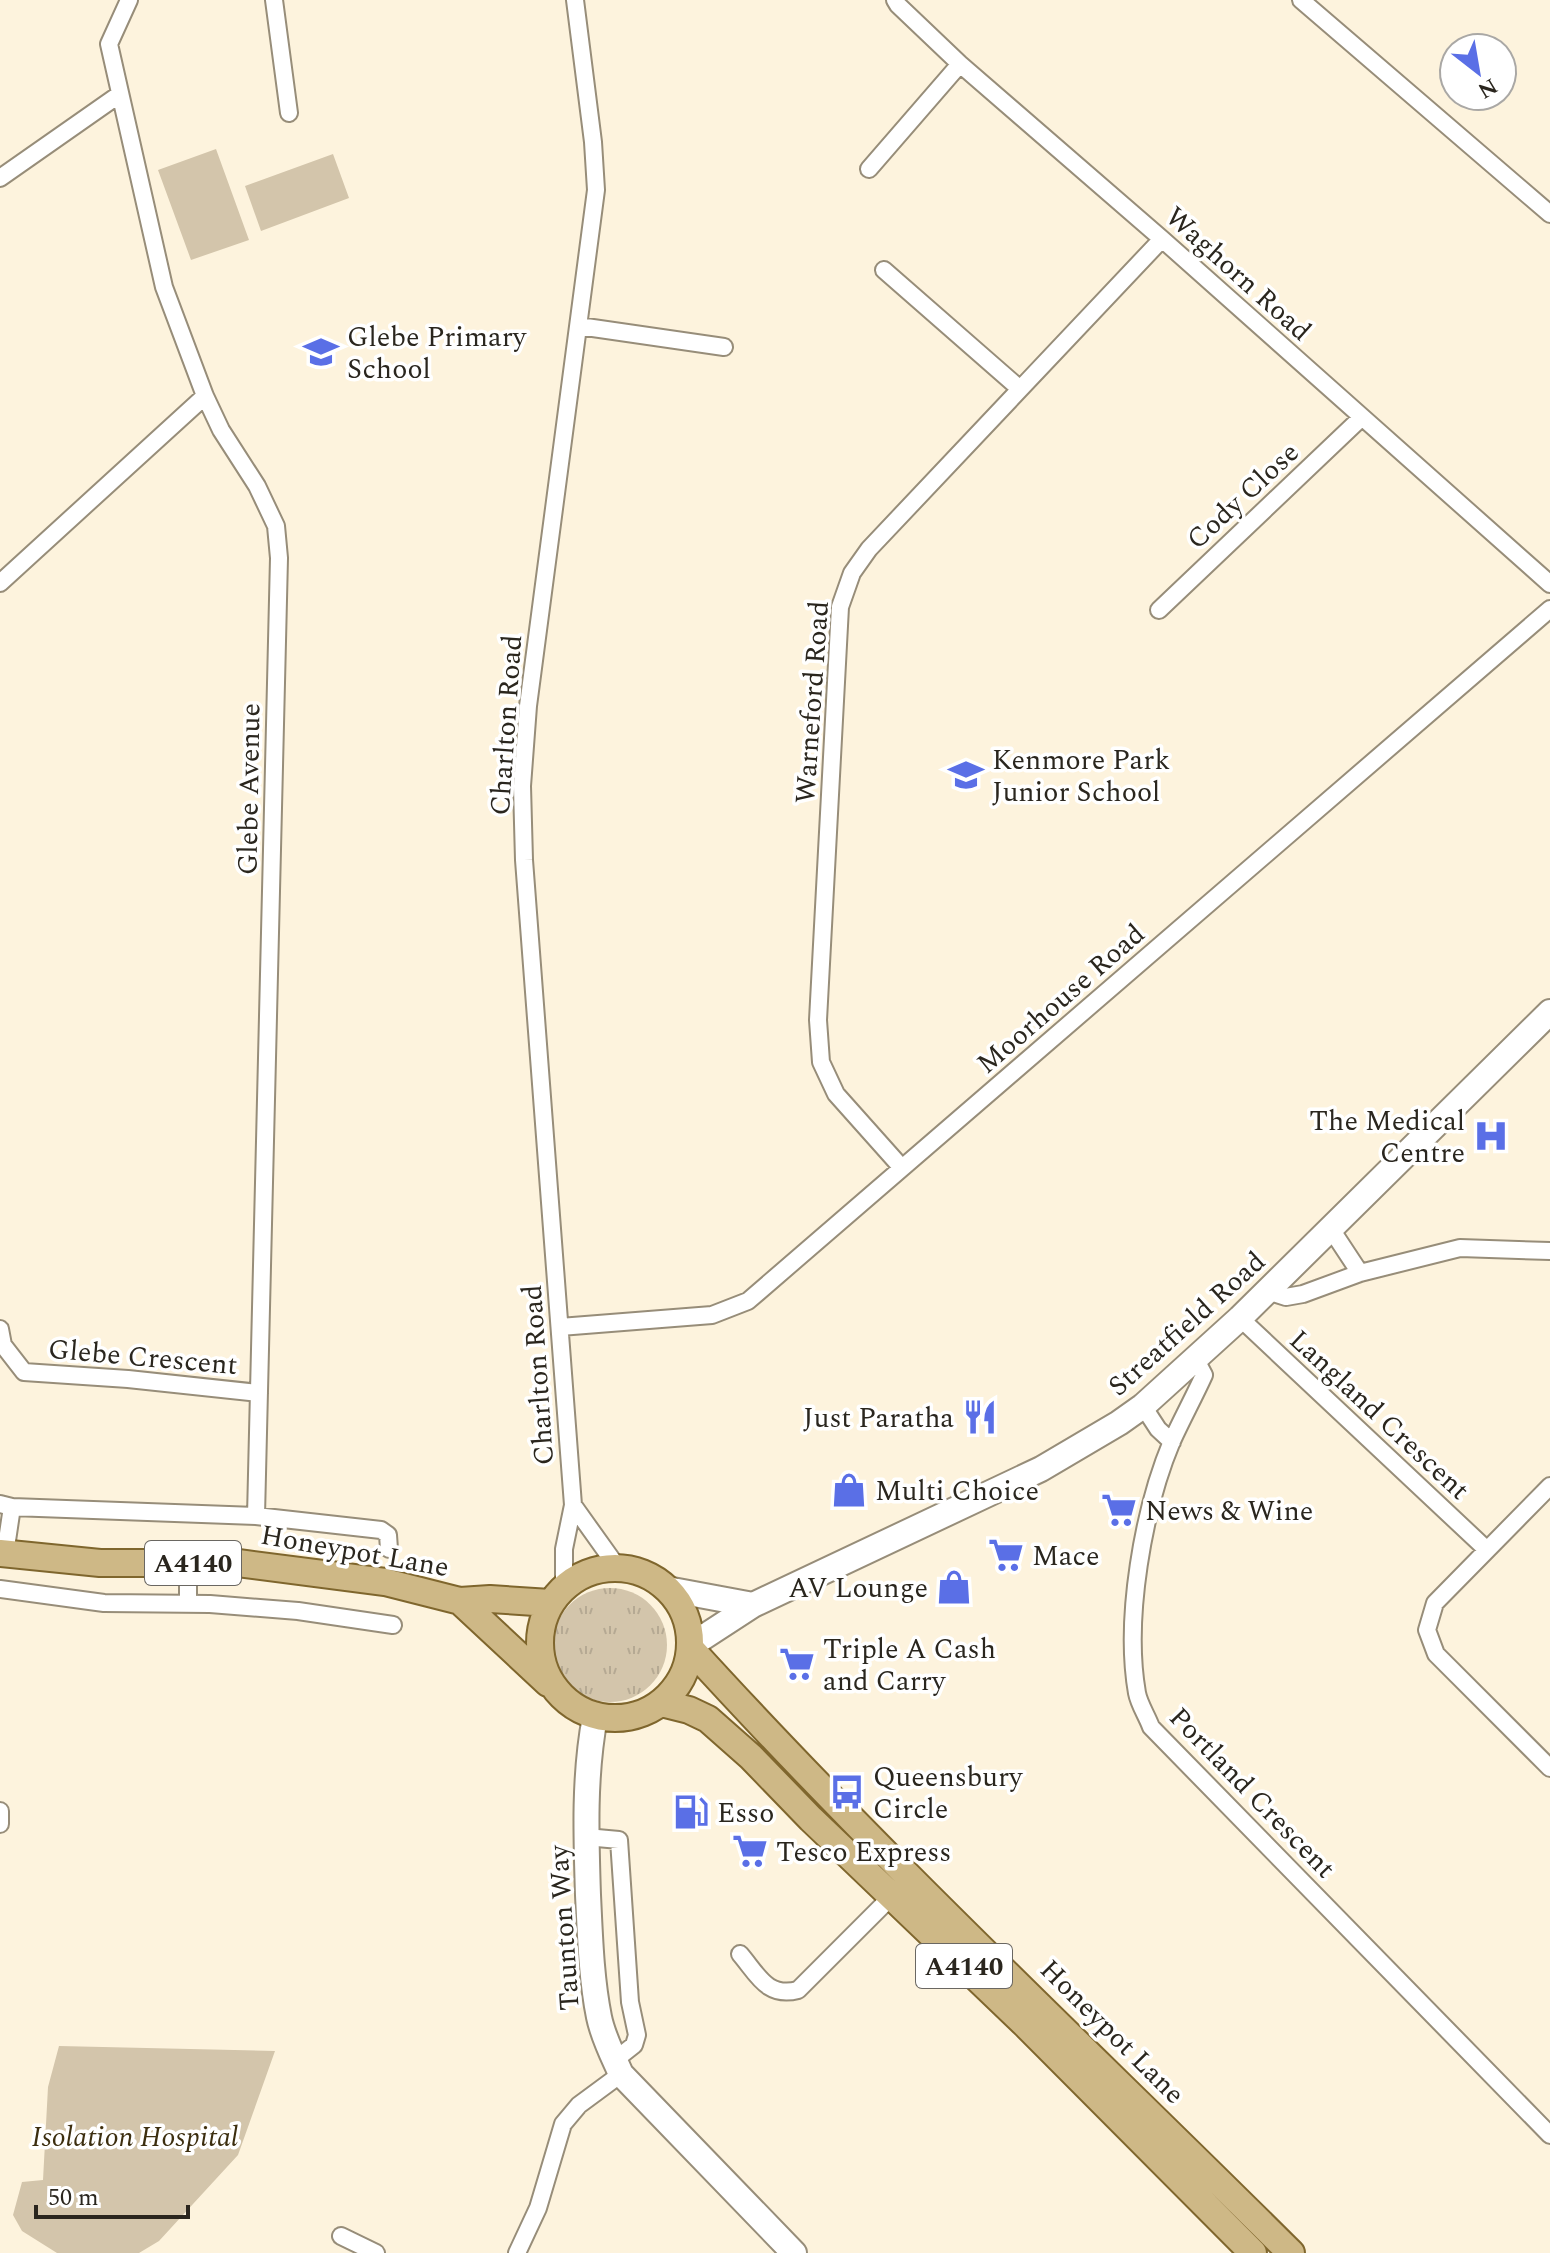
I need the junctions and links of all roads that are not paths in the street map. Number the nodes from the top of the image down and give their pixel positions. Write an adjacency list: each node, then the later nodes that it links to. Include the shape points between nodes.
1 (129, 0): 7 (street, Glebe Avenue, via 109,44)
2 (274, 0): 8 (street)
3 (575, 0): 14 (street, Charlton Road, via 596,190)
4 (895, 0): 6 (street, Waghorn Road)
5 (1301, 0): 11 (street)
6 (960, 64): 9 (street); 12 (street, Waghorn Road)
7 (120, 94): 10 (street); 17 (street, Glebe Avenue, via 164,287)
8 (289, 113)
9 (869, 169)
10 (0, 178)
11 (1550, 214)
12 (1162, 239): 16 (street, Warneford Road); 18 (street, Waghorn Road)
13 (884, 270): 16 (street)
14 (579, 326): 15 (street); 30 (street, Charlton Road, via 522,786)
15 (724, 347)
16 (1020, 389): 24 (street, Warneford Road, via 869,549 852,573 840,607 818,1020 821,1062 836,1094)
17 (205, 396): 19 (street); 33 (street, Glebe Avenue, via 270,512 279,558)
18 (1361, 418): 20 (street, Waghorn Road); 22 (street, Cody Close)
19 (0, 583)
20 (1550, 584)
21 (1550, 609): 24 (street, Moorhouse Road)
22 (1159, 610)
23 (1550, 1012): 25 (street, Streatfield Road)
24 (902, 1168): 30 (street, Moorhouse Road, via 748,1301 712,1315)
25 (1331, 1229): 27 (street); 28 (street, Streatfield Road)
26 (1550, 1251): 27 (street, via 1460,1248)
27 (1360, 1273): 28 (street, via 1303,1294 1286,1297)
28 (1267, 1291): 29 (street, Streatfield Road)
29 (1240, 1318): 32 (street, Streatfield Road); 41 (street, Langland Crescent)
30 (560, 1327): 38 (street, Charlton Road)
31 (0, 1329): 33 (street, Glebe Crescent, via 3,1345 24,1372)
32 (1196, 1360): 34 (street, Streatfield Road); 35 (street, Portland Crescent, via 1204,1375)
33 (259, 1393): 39 (street, Glebe Avenue)
34 (1143, 1406): 35 (street); 50 (street, Streatfield Road, via 1041,1469)
35 (1172, 1442): 63 (street, Portland Crescent, via 1138,1568 1137,1695 1151,1727)
36 (1550, 1486): 41 (street)
37 (6, 1505): 39 (street, Honeypot Lane); 42 (street)
38 (573, 1505): 44 (street); 47 (street, Charlton Road)
39 (256, 1516): 40 (street, Honeypot Lane, via 381,1530 388,1535)
40 (389, 1549)
41 (1486, 1549): 56 (street, via 1435,1603 1427,1630 1436,1654)
42 (2, 1554): 43 (main road, Honeypot Lane / A4140, via 100,1563)
43 (188, 1563): 48 (main road, Honeypot Lane / A4140, via 238,1563 385,1582); 49 (street)
44 (618, 1568): 46 (main road, via 653,1578); 47 (main road, via 589,1573)
45 (0, 1589): 49 (street, via 104,1603)
46 (667, 1589): 50 (street); 52 (main road, via 686,1619)
47 (557, 1595): 48 (main road, Honeypot Lane / A4140); 53 (main road, via 540,1627 539,1646 542,1668)
48 (460, 1601): 53 (main road, Honeypot Lane / A4140)
49 (188, 1603): 51 (street)
50 (753, 1605): 52 (street, Streatfield Road)
51 (393, 1625)
52 (690, 1647): 54 (main road, via 686,1669); 69 (main road, Honeypot Lane / A4140, via 868,1835)
53 (553, 1688): 55 (main road, via 569,1704)
54 (661, 1703): 55 (main road, via 639,1715); 60 (main road, Honeypot Lane / A4140, via 708,1719)
55 (595, 1717): 59 (street, Taunton Way)
56 (1550, 1768)
57 (0, 1811): 58 (street)
58 (0, 1824)
59 (586, 1837): 62 (street, Taunton Way, via 599,2019); 62 (street, via 619,1840 637,2035)
60 (892, 1896): 61 (street, via 798,1990 771,1990); 68 (main road, Honeypot Lane / A4140)
61 (740, 1954)
62 (618, 2067): 66 (street, via 563,2124 538,2208); 67 (street, Taunton Way)
63 (1550, 2135)
64 (341, 2236): 65 (street)
65 (376, 2253)
66 (517, 2253)
67 (794, 2253)
68 (1253, 2253)
69 (1291, 2253)

